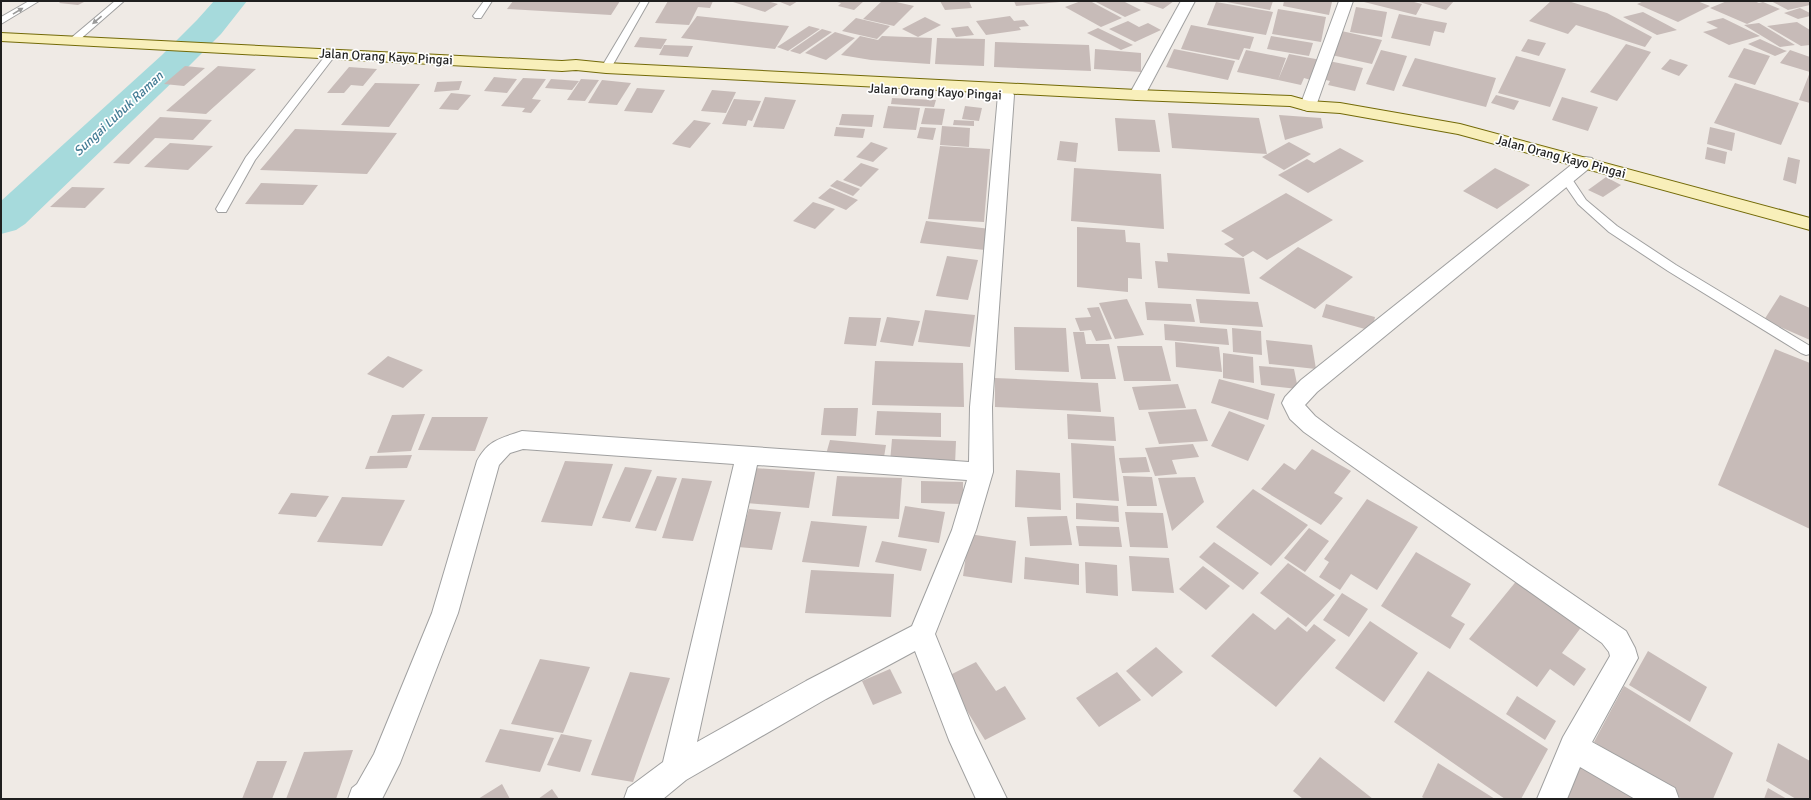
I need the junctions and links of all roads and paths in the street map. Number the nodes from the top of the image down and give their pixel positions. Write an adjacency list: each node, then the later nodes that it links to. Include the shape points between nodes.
1 (35, 1): 8 (lane, one-way to 1)
2 (120, 1): 10 (lane, one-way to 10)
3 (488, 1): 7 (lane)
4 (646, 1): 13 (lane)
5 (1346, 1): 16 (street)
6 (1185, 2): 15 (street)
7 (478, 16)
8 (1, 21)
9 (1, 37): 10 (main road, Jalan Orang Kayo Pingai)
10 (74, 40): 11 (main road, Jalan Orang Kayo Pingai)
11 (332, 53): 12 (main road, Jalan Orang Kayo Pingai); 19 (lane, via 250,159)
12 (562, 66): 13 (main road, Jalan Orang Kayo Pingai, via 576,64); 14 (main road, Jalan Orang Kayo Pingai, via 571,72)
13 (606, 68): 15 (main road, Jalan Orang Kayo Pingai)
14 (1006, 95): 16 (main road, Jalan Orang Kayo Pingai, via 1295,111); 23 (street, via 981,407)
15 (1137, 96): 16 (main road, Jalan Orang Kayo Pingai, via 1291,101)
16 (1308, 106): 17 (main road, Jalan Orang Kayo Pingai, via 1340,108 1460,129)
17 (1586, 162): 18 (street); 20 (main road, Jalan Orang Kayo Pingai)
18 (1566, 178): 21 (lane, via 1582,202 1613,229); 25 (street, via 1309,386 1293,403 1294,409 1327,437 1619,642 1624,658)
19 (222, 209)
20 (1810, 224)
21 (1806, 350)
22 (747, 456): 23 (street); 26 (street); 27 (street, via 522,440 502,447 489,461 442,620 386,763 368,795)
23 (981, 472): 24 (street, via 964,530)
24 (922, 634): 26 (street, via 816,690); 29 (street, via 963,740)
25 (1573, 747): 30 (street); 31 (street)
26 (676, 770): 28 (street)
27 (363, 799)
28 (639, 799)
29 (992, 799)
30 (1552, 799)
31 (1664, 799)

